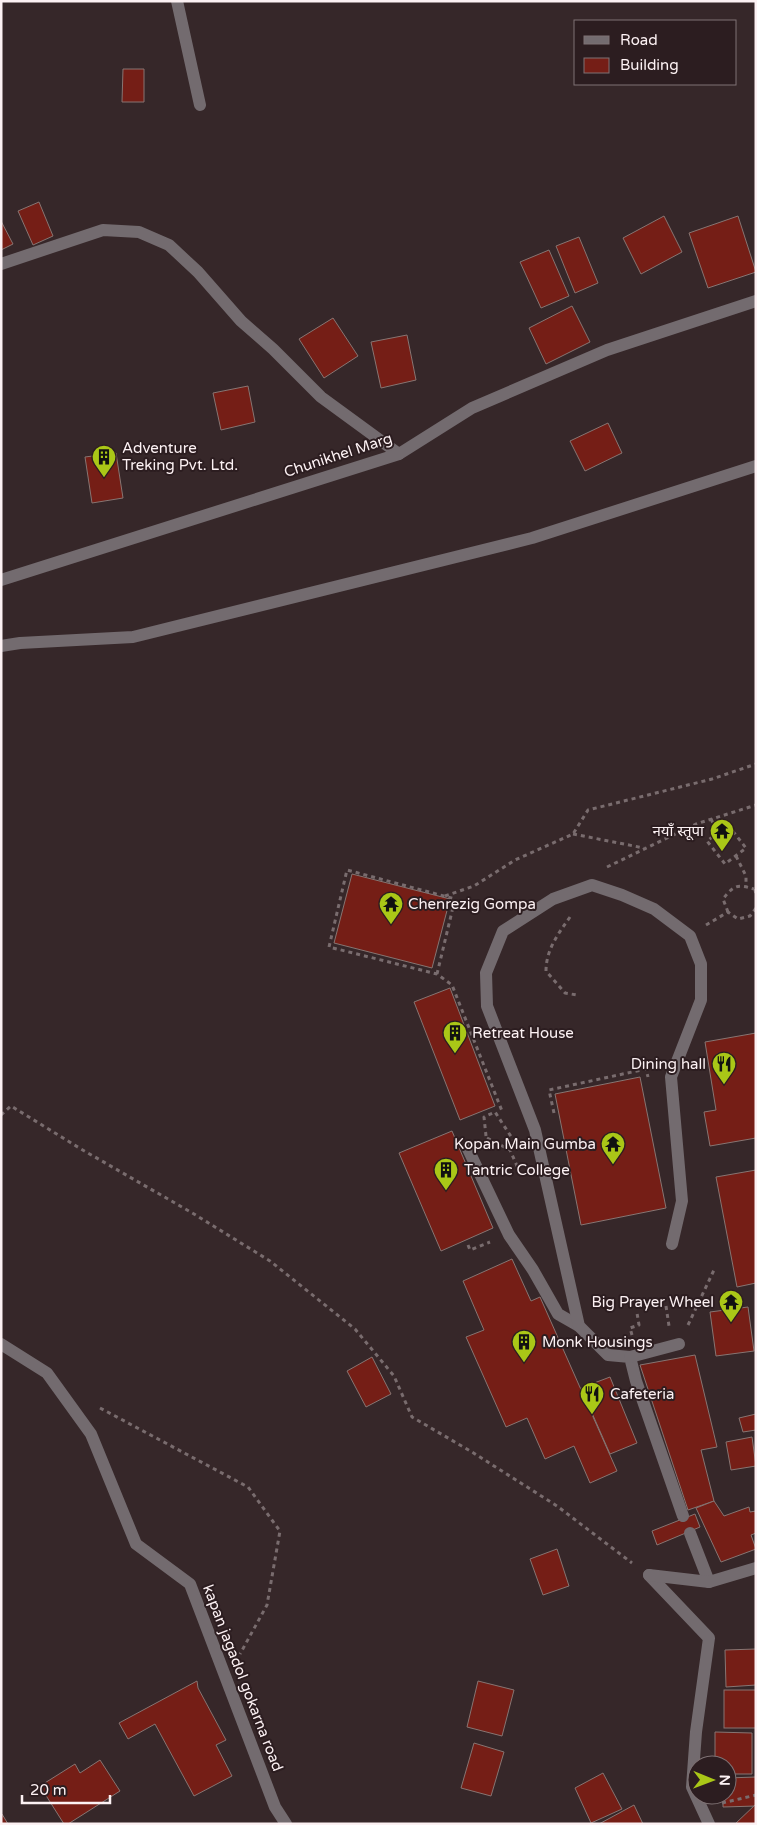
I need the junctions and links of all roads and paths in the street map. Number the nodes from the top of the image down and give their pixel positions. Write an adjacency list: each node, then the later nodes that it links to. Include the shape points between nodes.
1 (177, 1): 2 (street)
2 (200, 105)
3 (1, 264): 5 (street, via 103,230 139,232 169,245 241,321 321,397)
4 (756, 301): 5 (street, Chunikhel Marg, via 607,350 481,404)
5 (399, 454): 7 (street, Chunikhel Marg)
6 (756, 466): 8 (street, via 532,538 133,637)
7 (1, 580)
8 (1, 646)
9 (756, 764): 13 (path, via 712,779 588,810)
10 (756, 805): 11 (path)
11 (711, 819): 12 (path); 14 (path)
12 (718, 833): 15 (path, via 728,825 746,848); 15 (path, via 707,841 725,864)
13 (573, 834): 14 (path); 19 (path, via 515,860 474,886)
14 (644, 848): 16 (path, via 608,866)
15 (736, 856): 17 (path, via 746,876)
16 (592, 885): 24 (street, via 654,909); 38 (street, via 553,899 503,930 486,973 487,1006 536,1130)
17 (746, 887): 18 (path); 22 (path, via 732,888 723,899)
18 (755, 889): 20 (path)
19 (444, 896): 25 (path, via 455,899); 25 (path, via 347,870 329,947)
20 (756, 896)
21 (756, 908): 22 (path, via 750,916 738,920)
22 (728, 912): 24 (path)
23 (572, 915): 26 (path, via 554,939 546,971 565,993)
24 (690, 936): 33 (street, via 701,964 701,1000 671,1077 682,1201)
25 (437, 974): 30 (path, via 452,985 514,1142 495,1112 484,1117)
26 (577, 995)
27 (648, 1079): 28 (path, via 646,1069 549,1090)
28 (554, 1112)
29 (1, 1115): 47 (path, via 11,1106 270,1261 355,1329 394,1376 412,1417 557,1506)
30 (486, 1137): 31 (path); 32 (path, via 510,1150)
31 (468, 1149): 38 (street, via 509,1235 558,1314)
32 (522, 1177)
33 (672, 1244)
34 (714, 1270): 41 (path)
35 (666, 1306): 37 (path)
36 (637, 1313): 39 (path, via 640,1325 630,1328)
37 (668, 1320)
38 (579, 1326): 42 (street, via 608,1355)
39 (632, 1337)
40 (1, 1344): 49 (street, kapan jagadol gokarna road, via 47,1373 91,1434 136,1544 190,1584)
41 (679, 1344): 42 (street)
42 (630, 1357): 44 (street)
43 (93, 1405): 49 (path, via 248,1487 280,1531 266,1605)
44 (684, 1516)
45 (690, 1533): 48 (street)
46 (756, 1568): 48 (street)
47 (649, 1575): 48 (street); 51 (street, via 709,1638 692,1787)
48 (709, 1582)
49 (227, 1679): 50 (street, kapan jagadol gokarna road, via 275,1807)
50 (286, 1824)
51 (709, 1824)

